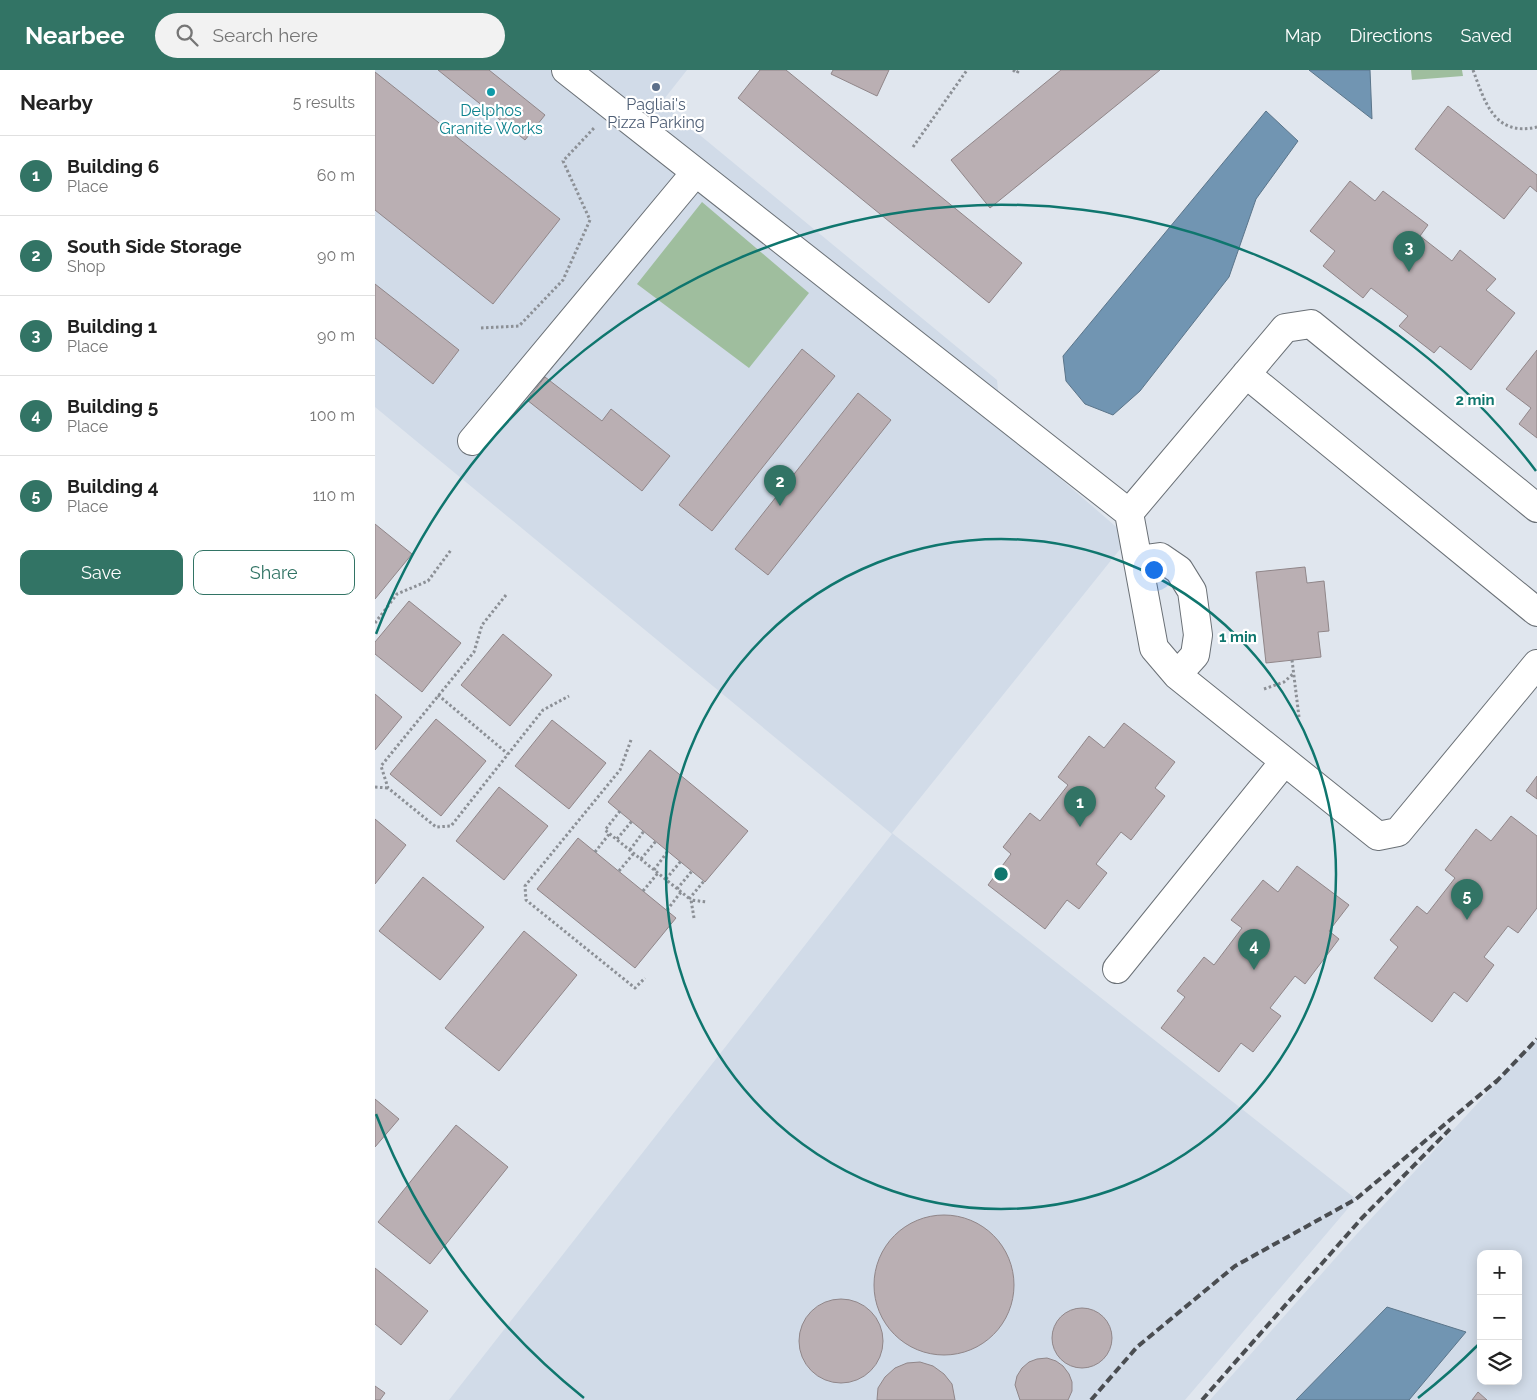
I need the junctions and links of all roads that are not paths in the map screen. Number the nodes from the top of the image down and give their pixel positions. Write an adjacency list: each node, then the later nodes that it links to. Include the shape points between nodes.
1 (566, 70): 2 (lane)
2 (695, 173): 4 (lane); 6 (lane)
3 (1246, 374): 5 (lane, via 1285,328 1311,324); 6 (lane); 8 (lane)
4 (472, 441)
5 (1537, 508)
6 (1129, 513): 7 (lane)
7 (1137, 560): 10 (lane, via 1155,648); 10 (lane, via 1160,557 1179,570 1191,591 1198,635 1195,655)
8 (1537, 612)
9 (1537, 664): 11 (lane, via 1399,832 1378,836)
10 (1177, 675): 11 (lane)
11 (1285, 762): 12 (lane)
12 (1117, 970)

